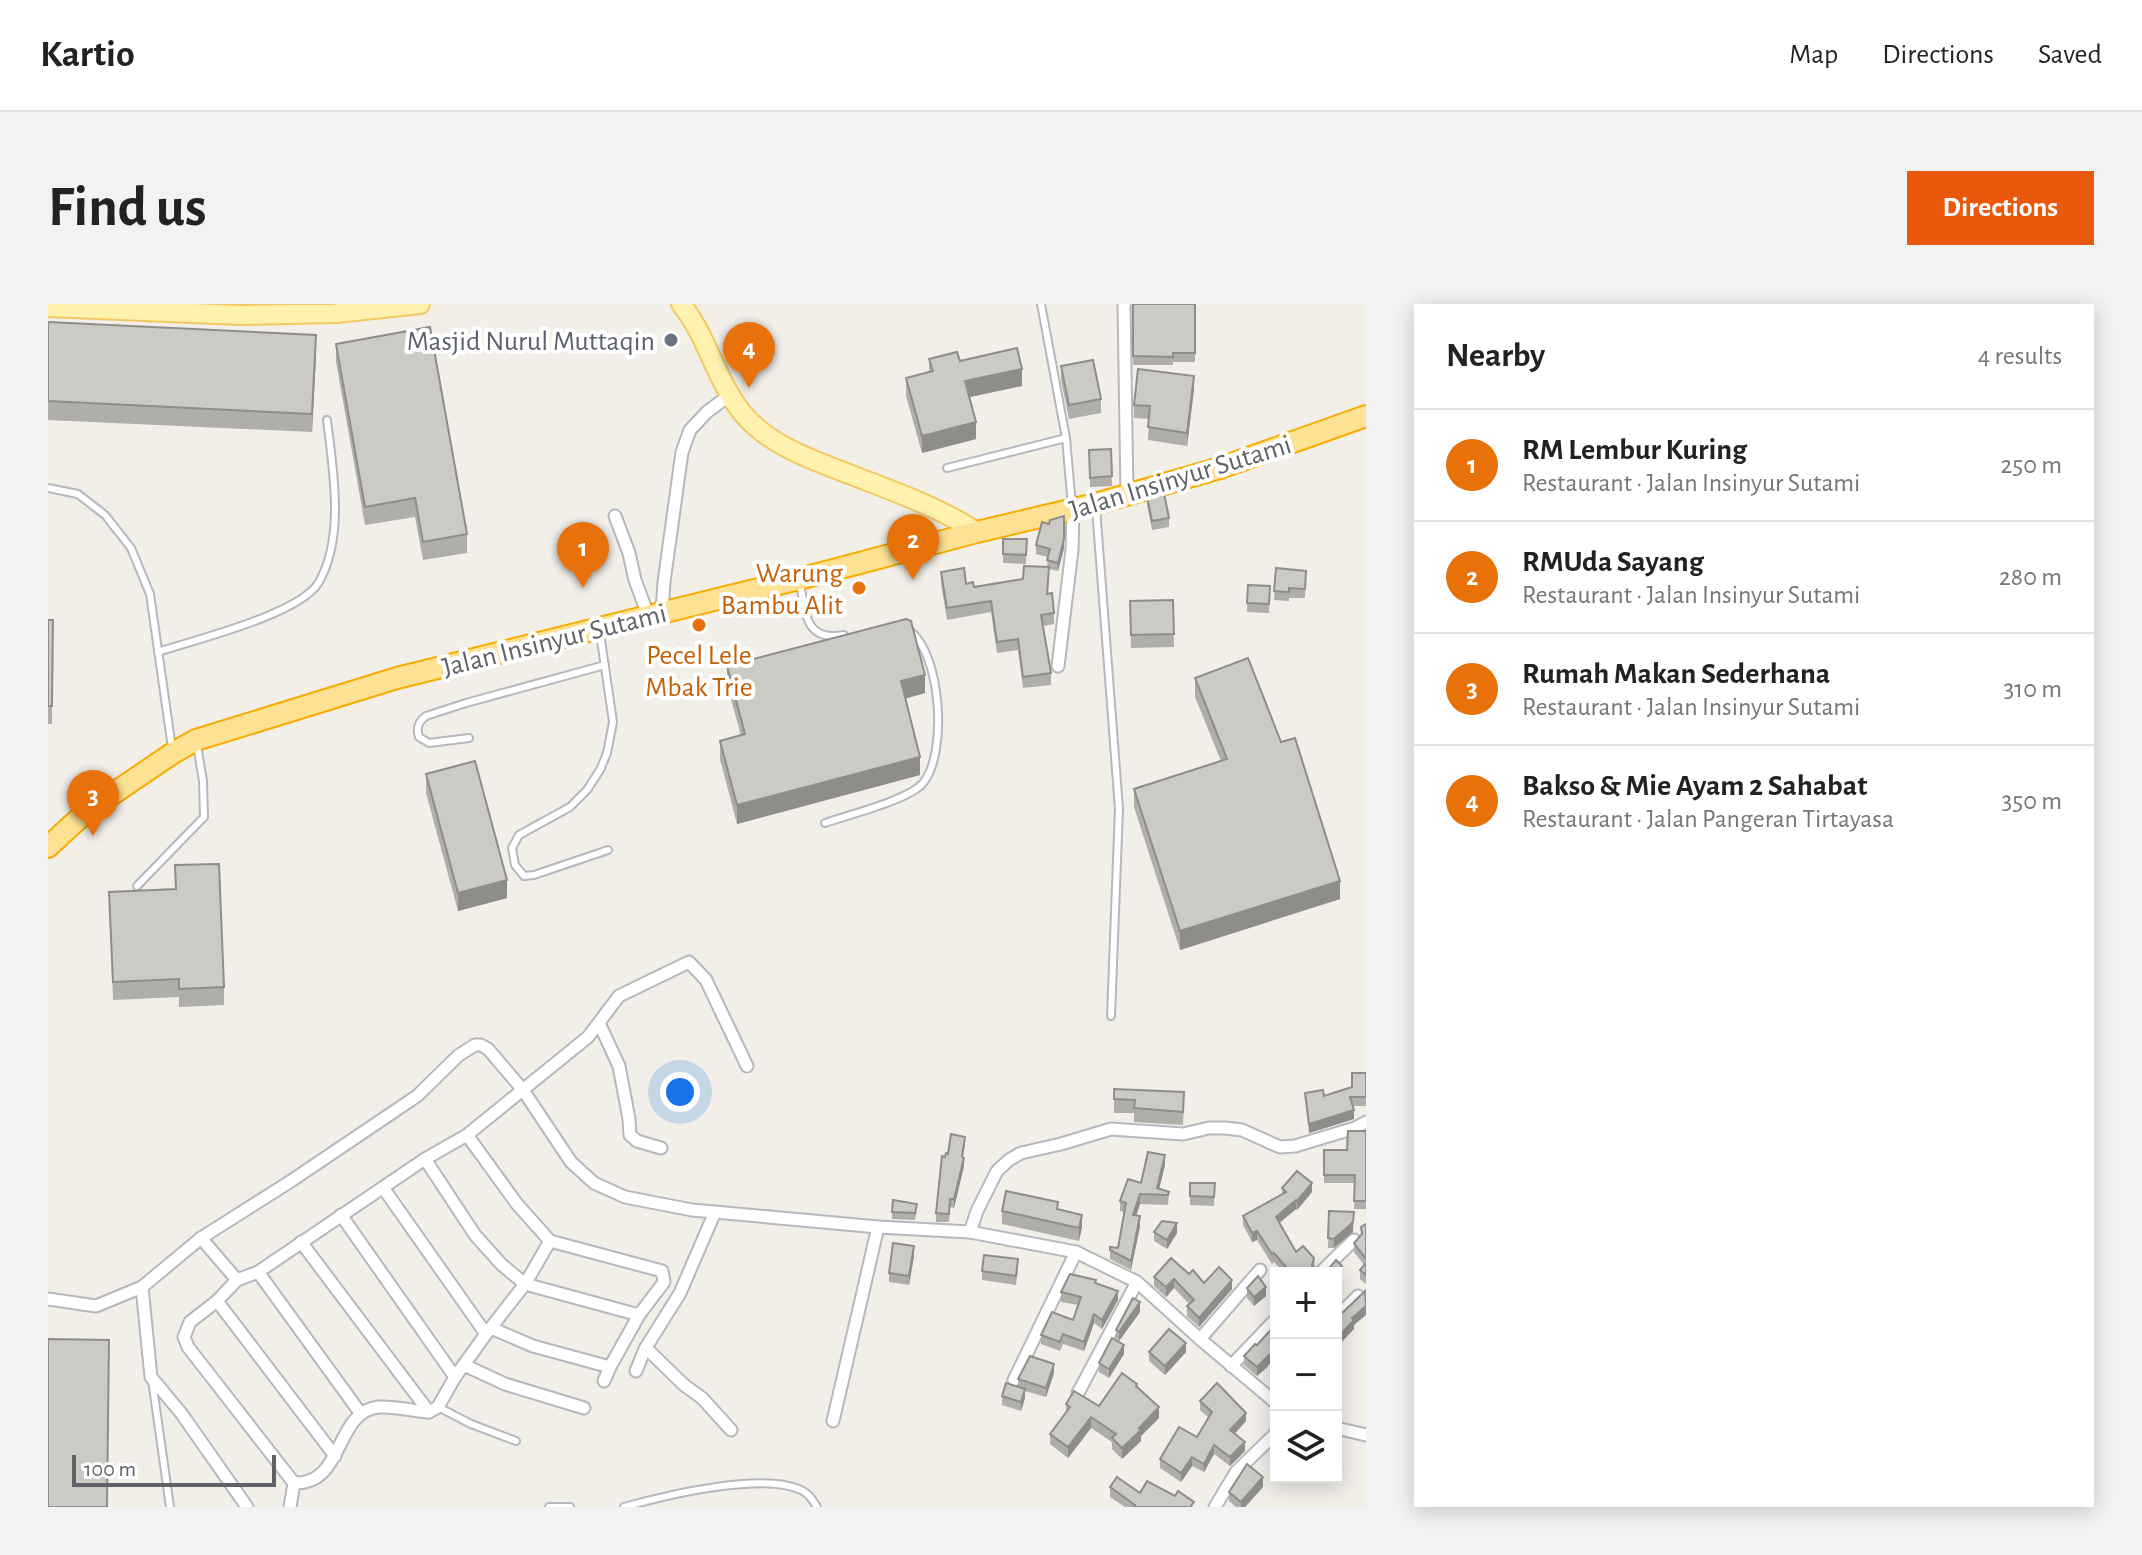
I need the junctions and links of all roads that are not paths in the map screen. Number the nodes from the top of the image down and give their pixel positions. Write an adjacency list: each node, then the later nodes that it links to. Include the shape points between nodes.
1 (420, 304): 6 (main road, via 336,313)
2 (1041, 304): 12 (lane)
3 (1124, 304): 7 (street)
4 (55, 306): 6 (main road)
5 (684, 306): 9 (main road)
6 (240, 309)
7 (1125, 373): 8 (street); 15 (street)
8 (1140, 374)
9 (731, 394): 19 (main road, via 755,426 800,454 938,510); 21 (street, via 690,430 682,452)
10 (1366, 416): 15 (highway, Jalan Insinyur Sutami)
11 (327, 420): 25 (lane, via 337,502 329,555 318,585 290,607)
12 (1066, 438): 13 (lane); 17 (lane)
13 (947, 468)
14 (48, 488): 25 (lane, via 78,494 105,515 131,548 150,594)
15 (1127, 495): 16 (highway, Jalan Insinyur Sutami)
16 (1095, 504): 17 (highway, Jalan Insinyur Sutami); 35 (lane, via 1119,809)
17 (1073, 509): 19 (highway, Jalan Insinyur Sutami); 27 (street)
18 (615, 516): 21 (street)
19 (977, 532): 20 (highway, Jalan Insinyur Sutami)
20 (799, 579): 21 (highway, Jalan Insinyur Sutami); 24 (lane, via 813,631 823,636)
21 (655, 613): 22 (highway, Jalan Insinyur Sutami)
22 (599, 627): 26 (lane); 29 (highway, Jalan Insinyur Sutami, via 397,678)
23 (898, 628): 31 (lane, via 912,631 921,641 937,688 930,770 922,784 899,798)
24 (852, 634)
25 (158, 652): 30 (lane)
26 (605, 665): 28 (lane, via 426,716 418,726 419,737 429,743); 33 (lane, via 613,722 600,770 570,807 519,835 512,848 524,876)
27 (1058, 666)
28 (469, 738)
29 (196, 740): 30 (highway, Jalan Insinyur Sutami); 34 (lane, via 204,817)
30 (173, 753): 32 (highway, Jalan Insinyur Sutami, via 86,812)
31 (825, 823)
32 (48, 847)
33 (608, 850)
34 (137, 886)
35 (1111, 1016)
36 (599, 1023): 37 (street, via 619,996 689,962 706,980); 38 (street); 41 (street, via 619,1066 630,1135)
37 (747, 1066)
38 (523, 1090): 40 (street); 44 (street, via 571,1162 594,1183 625,1197); 48 (street, via 488,1049 475,1045 417,1096)
39 (1366, 1122): 47 (street, via 1295,1146 1280,1147 1225,1128 1183,1134 1111,1129 1021,1153 997,1171)
40 (467, 1135): 42 (street); 50 (street)
41 (661, 1148)
42 (425, 1159): 43 (street); 58 (street, via 475,1235)
43 (384, 1189): 45 (street); 66 (street)
44 (715, 1212): 46 (street); 68 (street, via 680,1293)
45 (341, 1215): 51 (street); 74 (street)
46 (878, 1227): 47 (street); 82 (street)
47 (970, 1232): 52 (street)
48 (201, 1238): 56 (street); 59 (street)
49 (1354, 1240): 53 (street)
50 (550, 1241): 58 (street); 64 (street, via 662,1271 664,1282)
51 (301, 1242): 55 (street); 80 (street)
52 (1076, 1252): 57 (street); 75 (street)
53 (1326, 1267)
54 (1260, 1270): 67 (street)
55 (258, 1272): 56 (street); 81 (street)
56 (237, 1280): 62 (street)
57 (1137, 1282): 67 (street); 77 (street)
58 (525, 1284): 64 (street); 66 (street)
59 (142, 1287): 61 (street, via 96,1306); 73 (street)
60 (1358, 1296): 63 (street)
61 (48, 1299)
62 (217, 1301): 88 (street); 89 (street, via 190,1322 184,1337 188,1347)
63 (1342, 1312)
64 (639, 1315): 71 (street)
65 (1270, 1325): 70 (street)
66 (488, 1331): 69 (street); 71 (street)
67 (1200, 1339): 70 (street)
68 (646, 1348): 72 (street); 84 (street)
69 (464, 1365): 74 (street); 79 (street, via 505,1384)
70 (1231, 1366): 78 (street)
71 (610, 1367): 76 (street)
72 (636, 1371)
73 (151, 1377): 90 (lane); 91 (street)
74 (455, 1377): 80 (street)
75 (1014, 1380)
76 (604, 1381)
77 (1078, 1393)
78 (1270, 1394)
79 (584, 1408)
80 (434, 1410): 81 (street, via 376,1407); 87 (lane)
81 (361, 1414): 88 (street)
82 (833, 1421)
83 (1342, 1429): 85 (street)
84 (731, 1430)
85 (1366, 1435)
86 (1270, 1439): 97 (street, via 1236,1472)
87 (516, 1441)
88 (335, 1456): 89 (street, via 318,1476)
89 (294, 1483): 92 (street)
90 (170, 1507)
91 (247, 1507)
92 (290, 1507)
93 (549, 1507): 94 (lane)
94 (570, 1507)
95 (624, 1507): 96 (lane, via 717,1487 766,1483 807,1493)
96 (817, 1507)
97 (1215, 1507)

